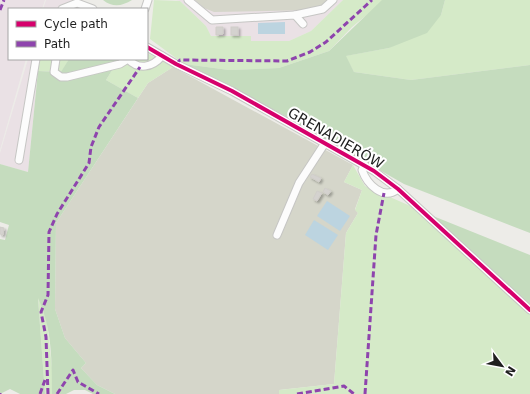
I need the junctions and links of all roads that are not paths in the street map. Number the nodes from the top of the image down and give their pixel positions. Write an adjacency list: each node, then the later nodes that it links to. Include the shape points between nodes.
1 (188, 0): 5 (street, via 212,20)
2 (333, 0): 5 (street, via 323,9)
3 (89, 6): 4 (street, via 77,3)
4 (64, 8)
5 (295, 14): 6 (street)
6 (302, 24)
7 (148, 48): 8 (street, GRENADIERÓW)
8 (162, 56): 12 (street, via 157,62 140,67); 13 (street, GRENADIERÓW, via 232,91)
9 (36, 60): 14 (street)
10 (56, 60): 11 (street, via 54,72 61,77 86,73)
11 (126, 60)
12 (129, 60)
13 (325, 143): 15 (street, GRENADIERÓW); 17 (street, via 300,183)
14 (19, 160)
15 (365, 165): 16 (street, GRENADIERÓW); 16 (street, via 362,170 372,186 384,193)
16 (398, 189): 18 (street, GRENADIERÓW)
17 (277, 235)
18 (530, 310)

